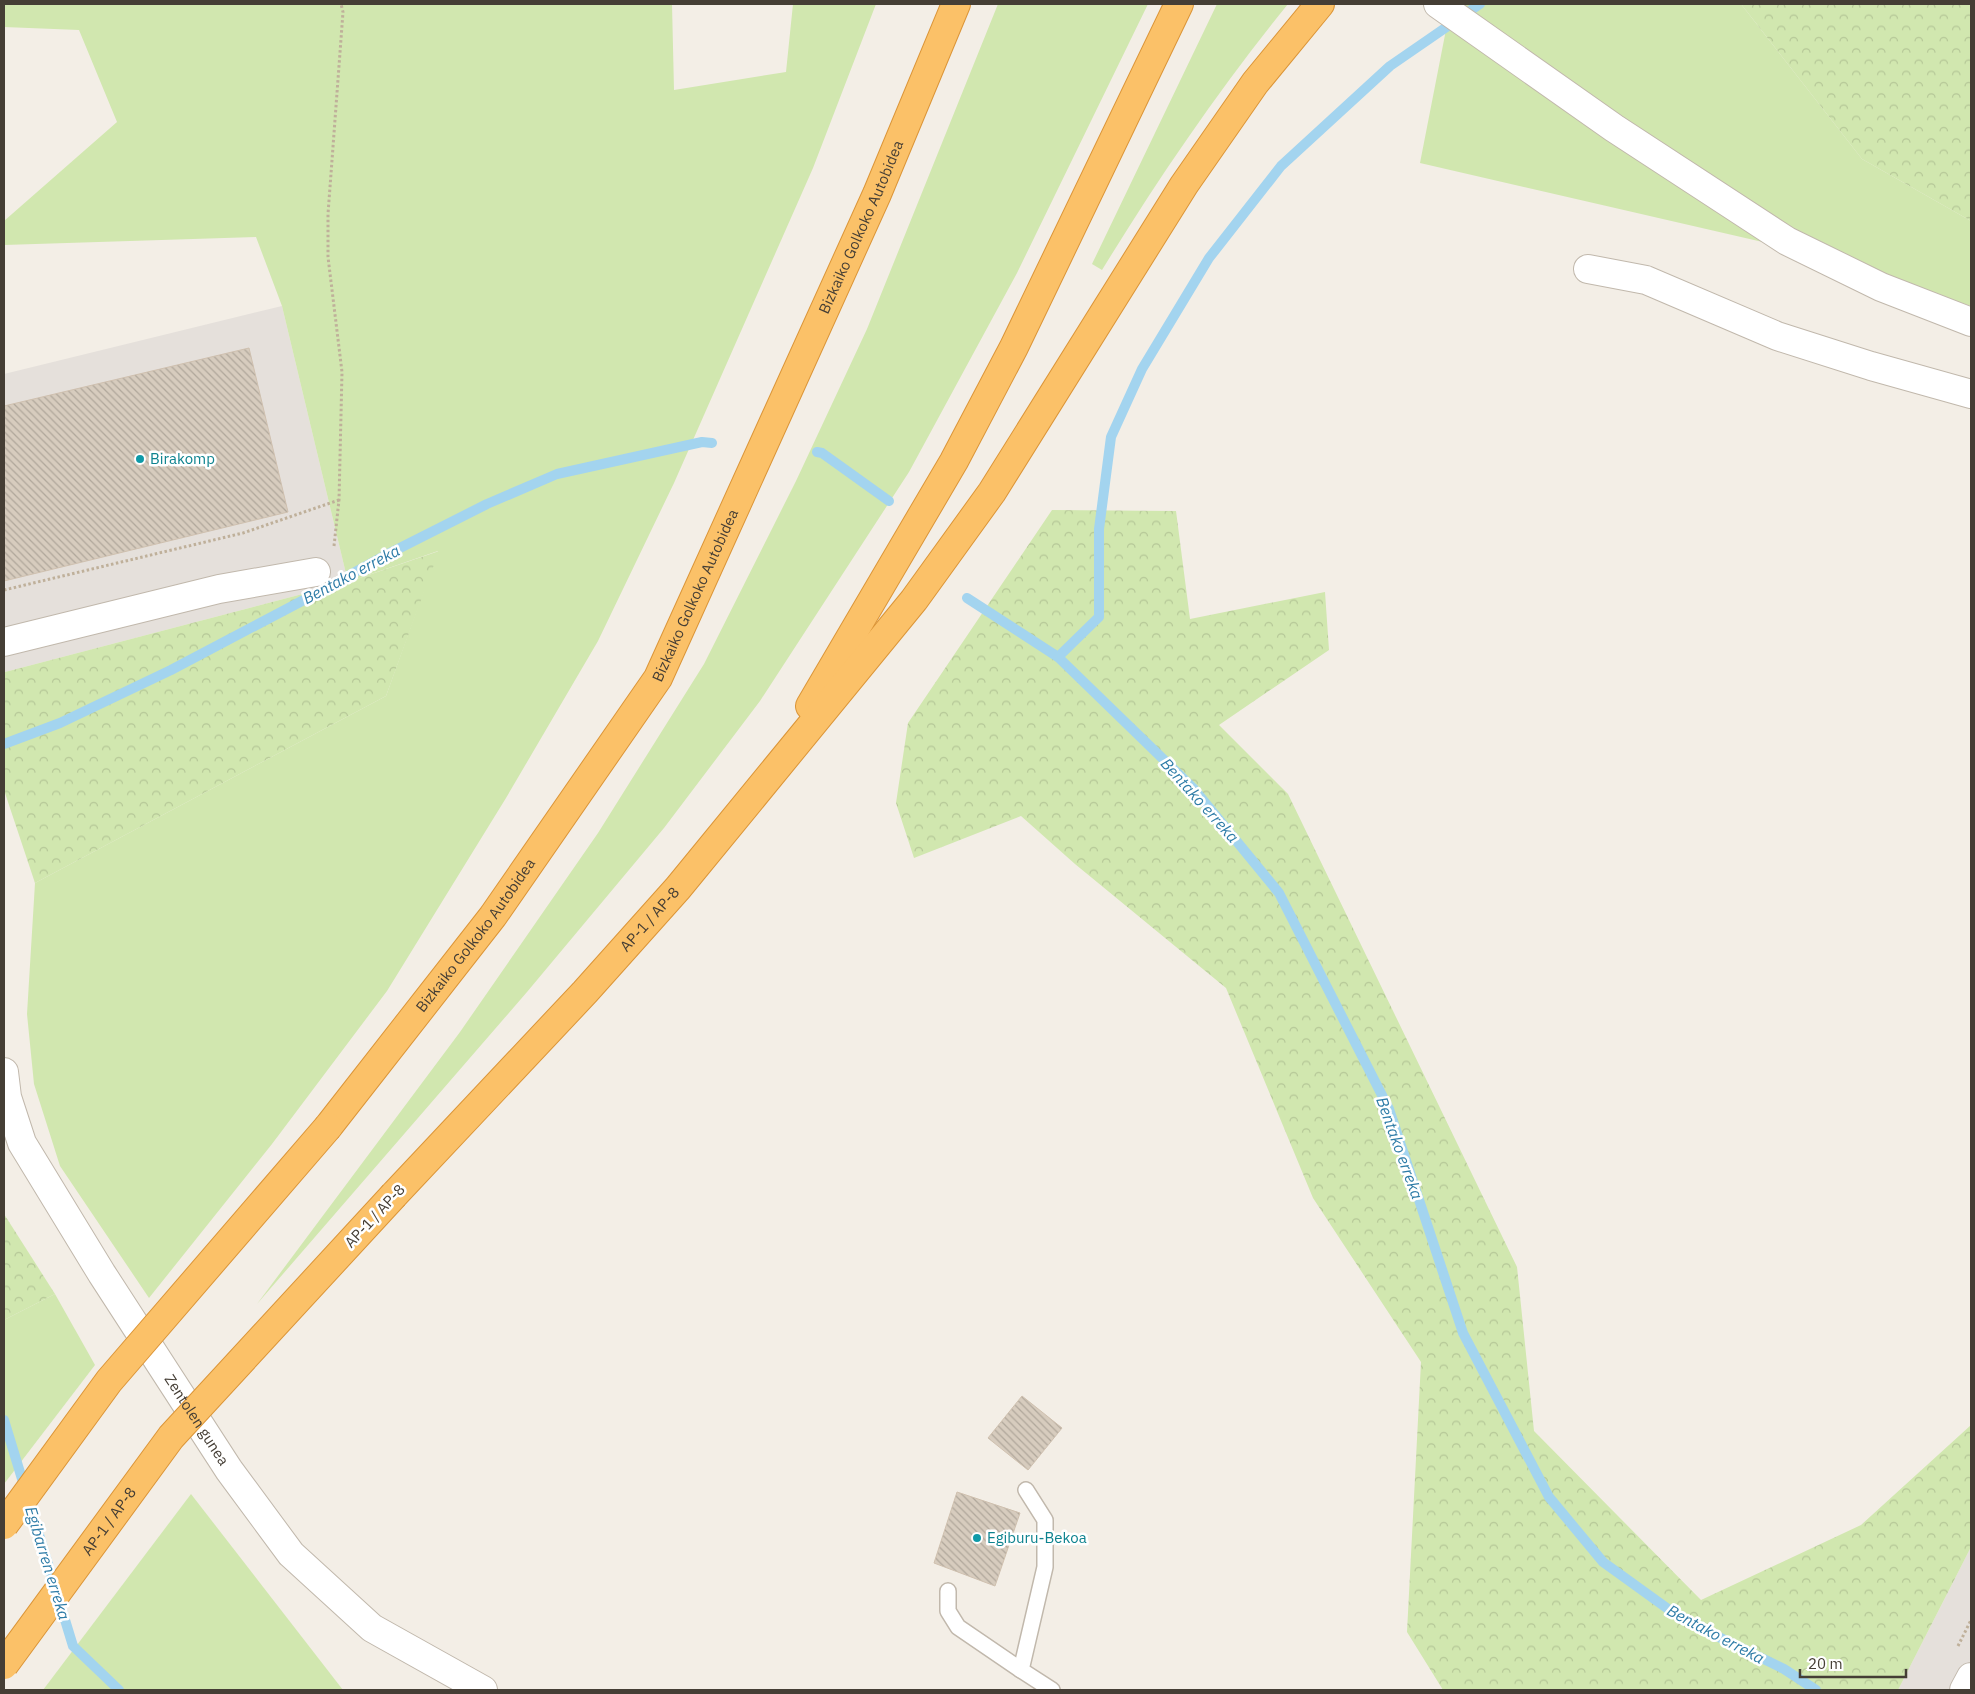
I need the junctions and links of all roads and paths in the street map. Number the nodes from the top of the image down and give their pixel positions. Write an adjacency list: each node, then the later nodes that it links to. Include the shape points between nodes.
1 (341, 4): 11 (path, via 328,214 328,257 342,372)
2 (943, 4): 7 (highway)
3 (956, 4): 7 (highway, Bizkaiko Golkoko Autobidea)
4 (1179, 4): 15 (highway, via 1014,347 958,453)
5 (1320, 4): 15 (highway, via 1255,83 1184,185 1072,367 975,515 914,600)
6 (1438, 4): 9 (street, via 1601,119 1787,241 1881,287)
7 (942, 37): 18 (highway, Bizkaiko Golkoko Autobidea, bridge, via 877,194 658,678 493,916 328,1127 109,1380)
8 (1588, 269): 10 (street, via 1646,280 1777,336)
9 (1971, 322)
10 (1971, 394)
11 (339, 500): 12 (path, via 330,561); 13 (path, via 243,533)
12 (316, 572): 14 (street, via 219,589)
13 (4, 590)
14 (4, 642)
15 (765, 783): 20 (highway, AP-1 / AP-8, bridge, via 678,888 585,992 171,1437)
16 (4, 1072): 23 (street, Zentolen gunea, via 22,1143 224,1462 291,1554 372,1628)
17 (1026, 1490): 21 (lane, via 1045,1520 1045,1567)
18 (4, 1525)
19 (948, 1591): 21 (lane, via 948,1611 958,1627)
20 (4, 1665)
21 (1021, 1670): 24 (lane)
22 (1971, 1677): 25 (street)
23 (483, 1690)
24 (1052, 1690)
25 (1964, 1690)

